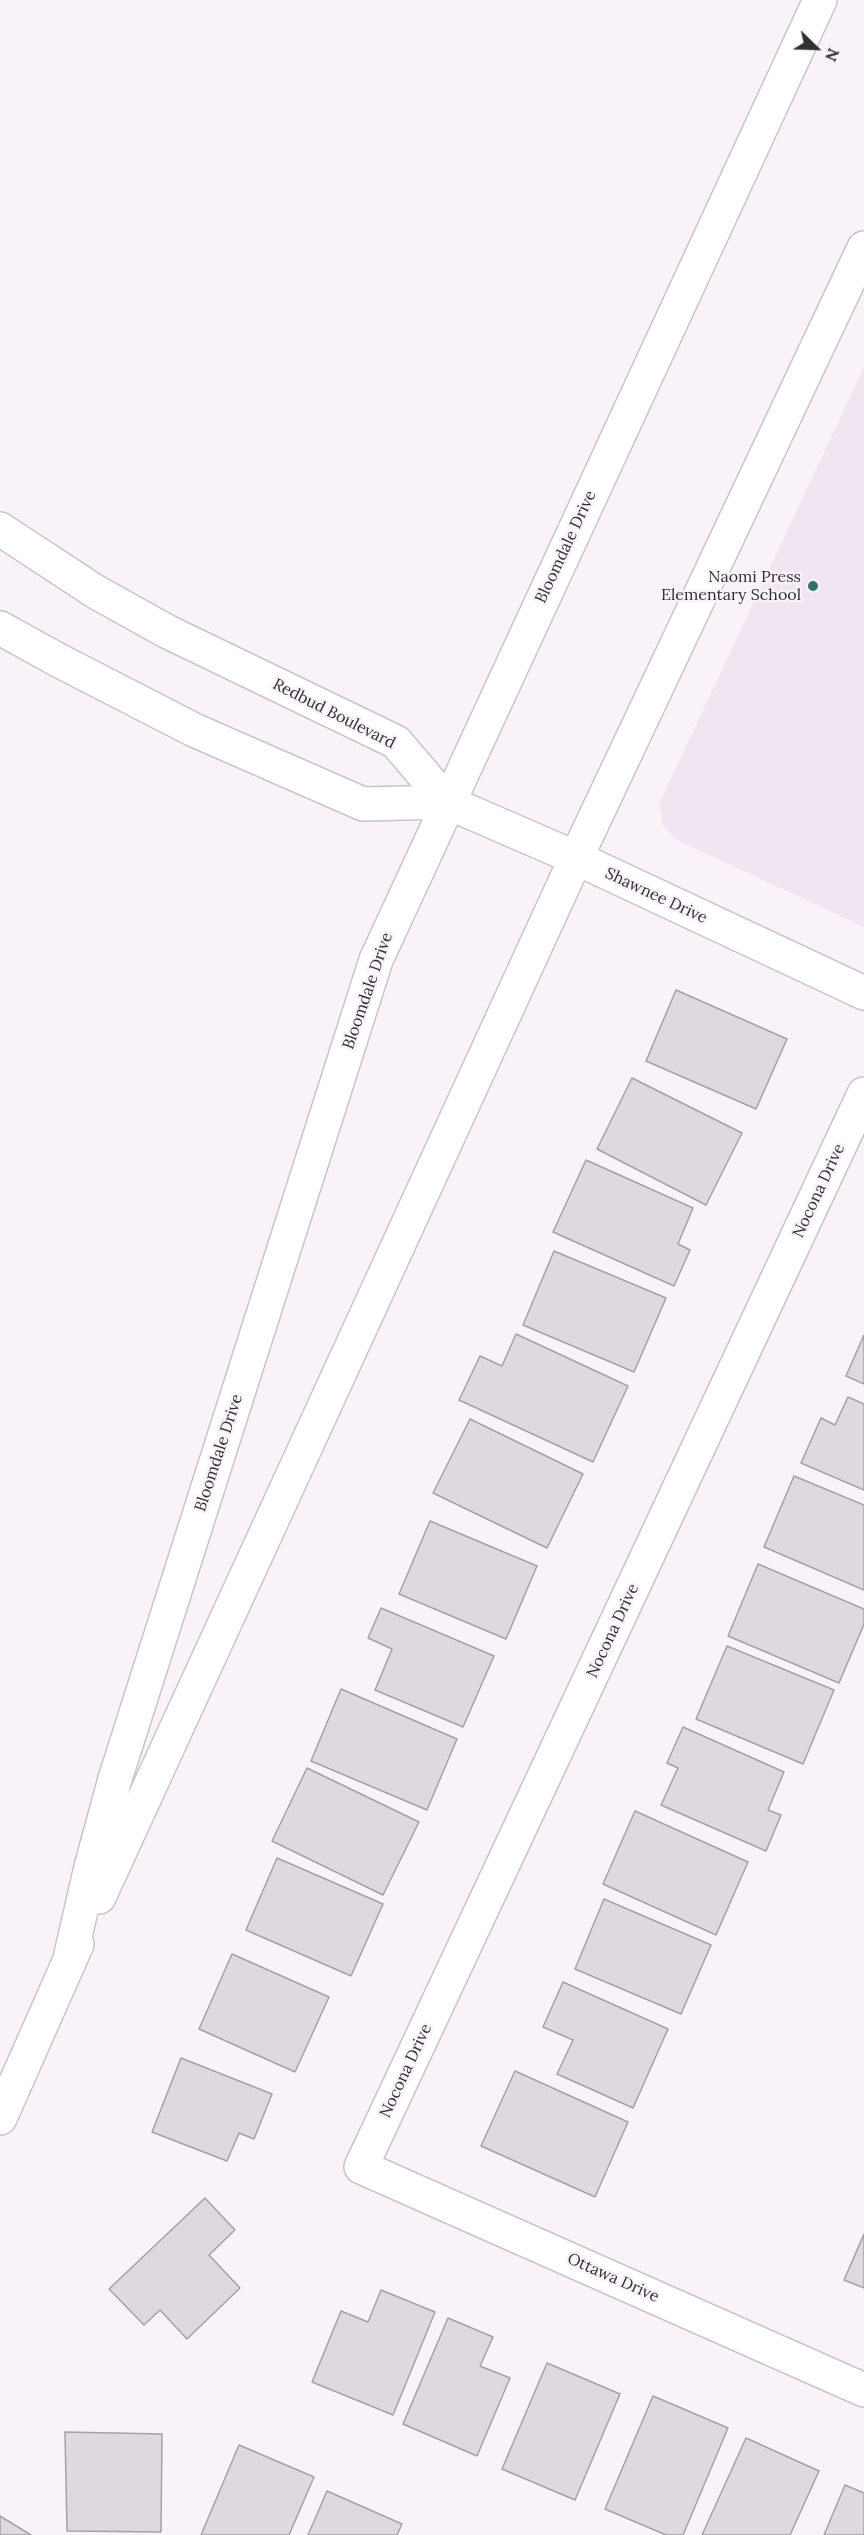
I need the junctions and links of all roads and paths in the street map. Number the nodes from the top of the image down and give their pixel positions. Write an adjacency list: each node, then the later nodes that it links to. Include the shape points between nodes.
1 (820, 0): 5 (street, Bloomdale Drive)
2 (864, 248): 6 (street, Bloomdale Drive)
3 (0, 529): 5 (street, Redbud Boulevard, via 96,592 168,632 396,742)
4 (0, 628): 5 (street, via 195,730 363,804)
5 (447, 802): 6 (street, Shawnee Drive); 9 (street, Bloomdale Drive, via 376,960 115,1779)
6 (576, 858): 7 (street, Shawnee Drive); 9 (street, Bloomdale Drive)
7 (864, 993)
8 (864, 1094): 11 (street, Nocona Drive)
9 (69, 1963): 10 (street, Bloomdale Drive)
10 (0, 2118)
11 (362, 2167): 12 (street, Ottawa Drive)
12 (864, 2390)

